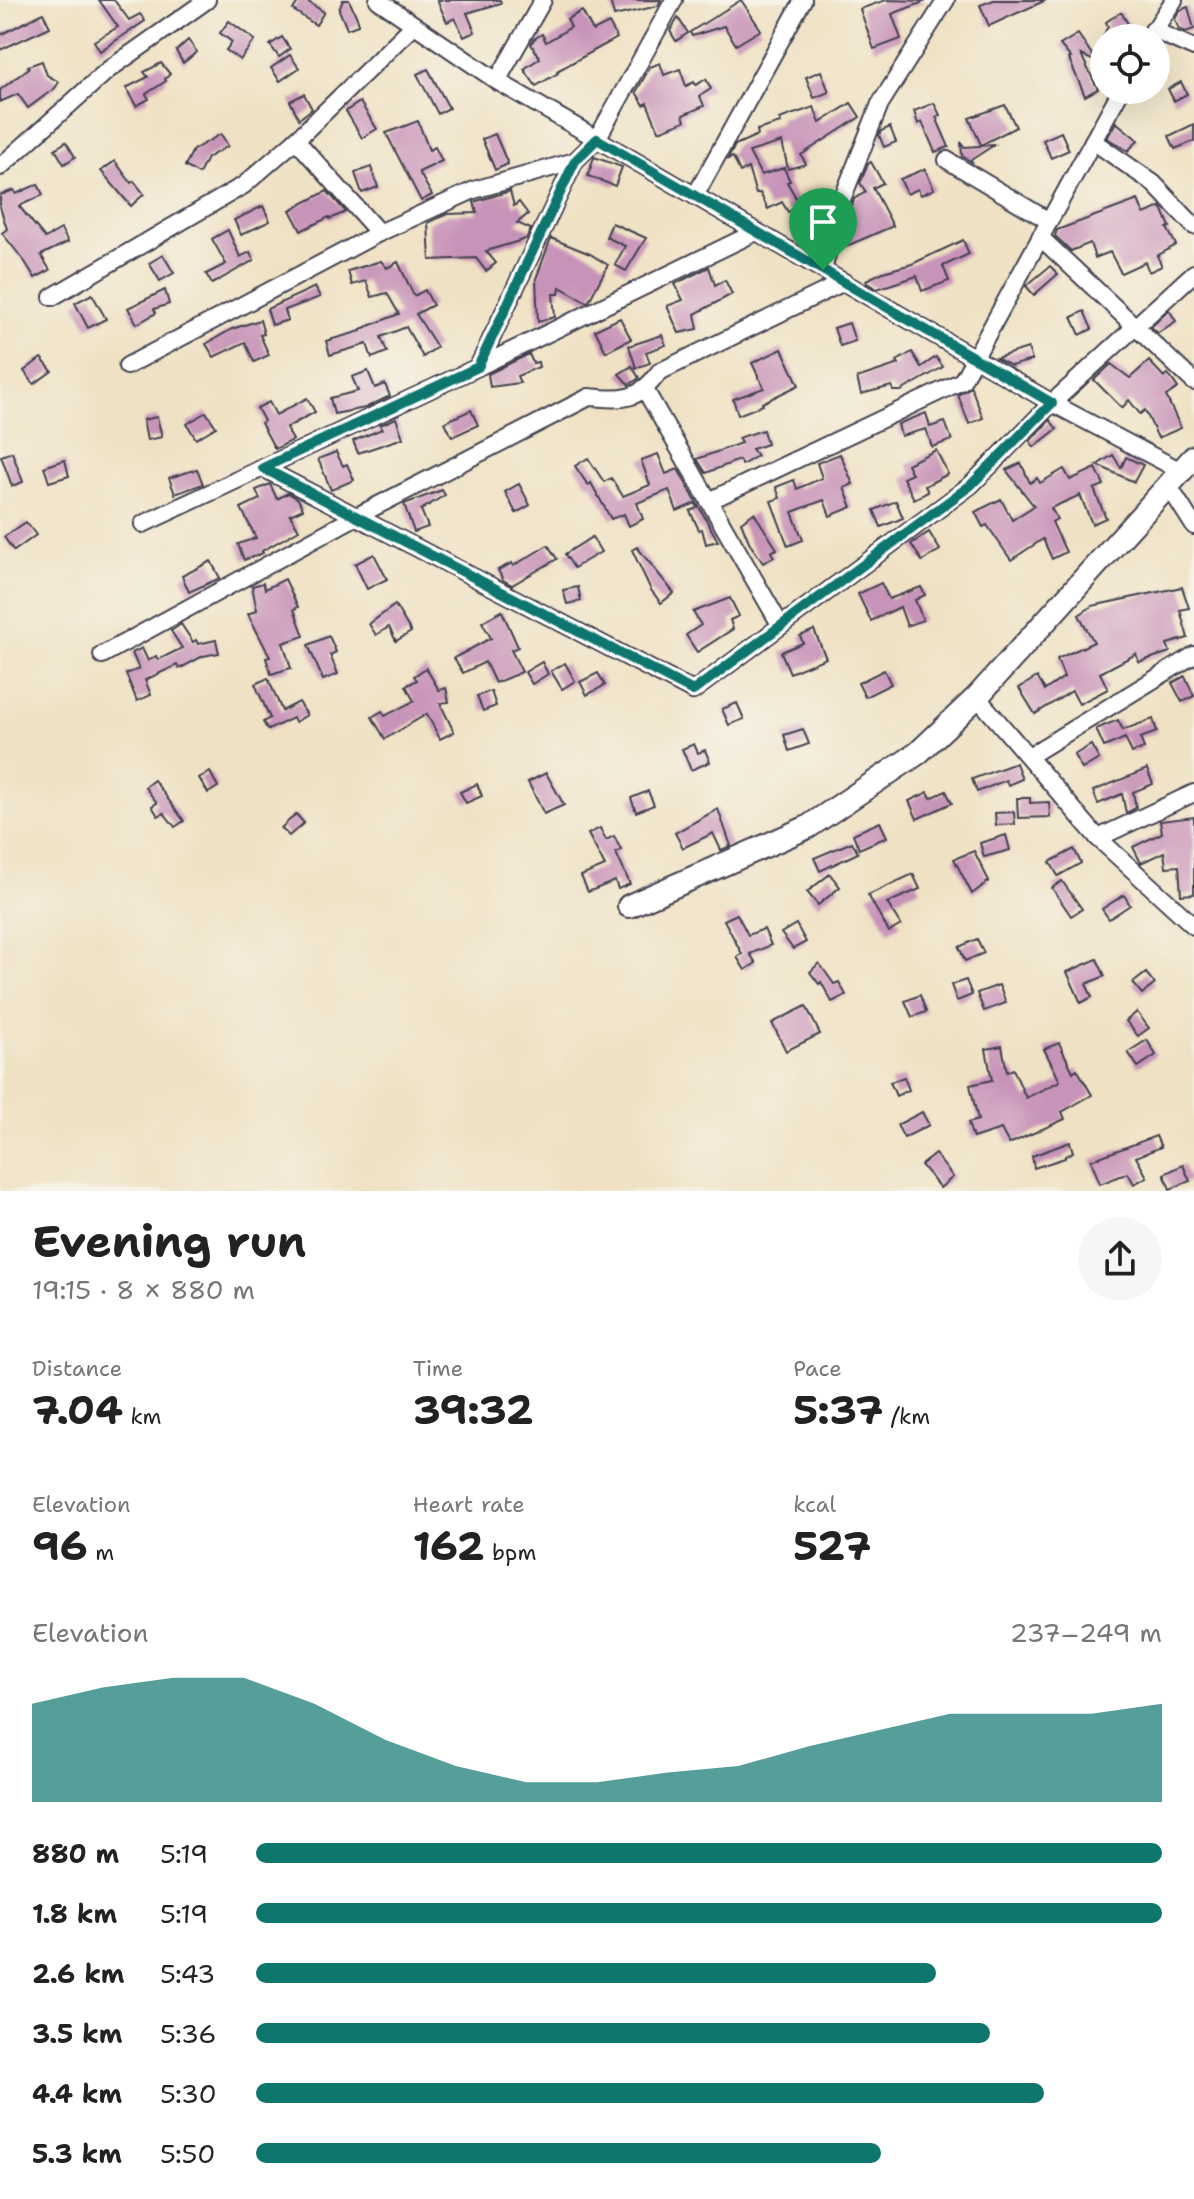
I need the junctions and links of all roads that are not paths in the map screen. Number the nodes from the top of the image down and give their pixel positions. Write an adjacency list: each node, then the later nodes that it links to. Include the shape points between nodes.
1 (207, 0): 19 (street, via 108,70)
2 (378, 0): 9 (street)
3 (543, 0): 12 (street)
4 (674, 0): 14 (street)
5 (803, 0): 20 (street)
6 (1174, 0): 8 (street)
7 (944, 1): 26 (street, via 880,104 841,202)
8 (1158, 24)
9 (414, 25): 12 (street); 15 (street)
10 (1170, 40): 11 (street)
11 (1194, 48)
12 (497, 81): 14 (street)
13 (1113, 104): 16 (street)
14 (597, 139): 18 (street); 20 (street)
15 (296, 140): 24 (street); 29 (street, via 244,185)
16 (1093, 141): 21 (street); 22 (street, via 1153,183)
17 (947, 160): 21 (street)
18 (575, 161): 24 (street, via 474,190); 33 (street)
19 (0, 167)
20 (695, 196): 23 (street)
21 (1049, 221): 25 (street)
22 (1194, 226)
23 (756, 232): 26 (street); 33 (street)
24 (379, 233): 32 (street)
25 (1040, 237): 30 (street); 31 (street)
26 (823, 270): 28 (street)
27 (1194, 273): 30 (street)
28 (844, 282): 31 (street); 35 (street, via 659,372)
29 (52, 297)
30 (1137, 326): 34 (street); 36 (street)
31 (975, 359): 36 (street); 39 (street, via 962,381)
32 (127, 366)
33 (478, 367): 37 (street)
34 (1194, 382)
35 (644, 388): 39 (street); 40 (street, via 622,400 589,397)
36 (1052, 403): 38 (street); 43 (street, via 971,485)
37 (263, 468): 40 (street); 41 (street)
38 (1181, 471): 42 (street); 46 (street)
39 (709, 501): 43 (street)
40 (357, 516): 43 (street, via 693,691); 44 (street)
41 (143, 524)
42 (1194, 526)
43 (781, 626)
44 (102, 655)
45 (1194, 655): 47 (street)
46 (977, 697): 47 (street); 50 (street, via 918,753 808,827)
47 (1029, 756): 49 (street)
48 (1194, 793): 49 (street)
49 (1098, 838): 51 (street)
50 (629, 906)
51 (1194, 926)

